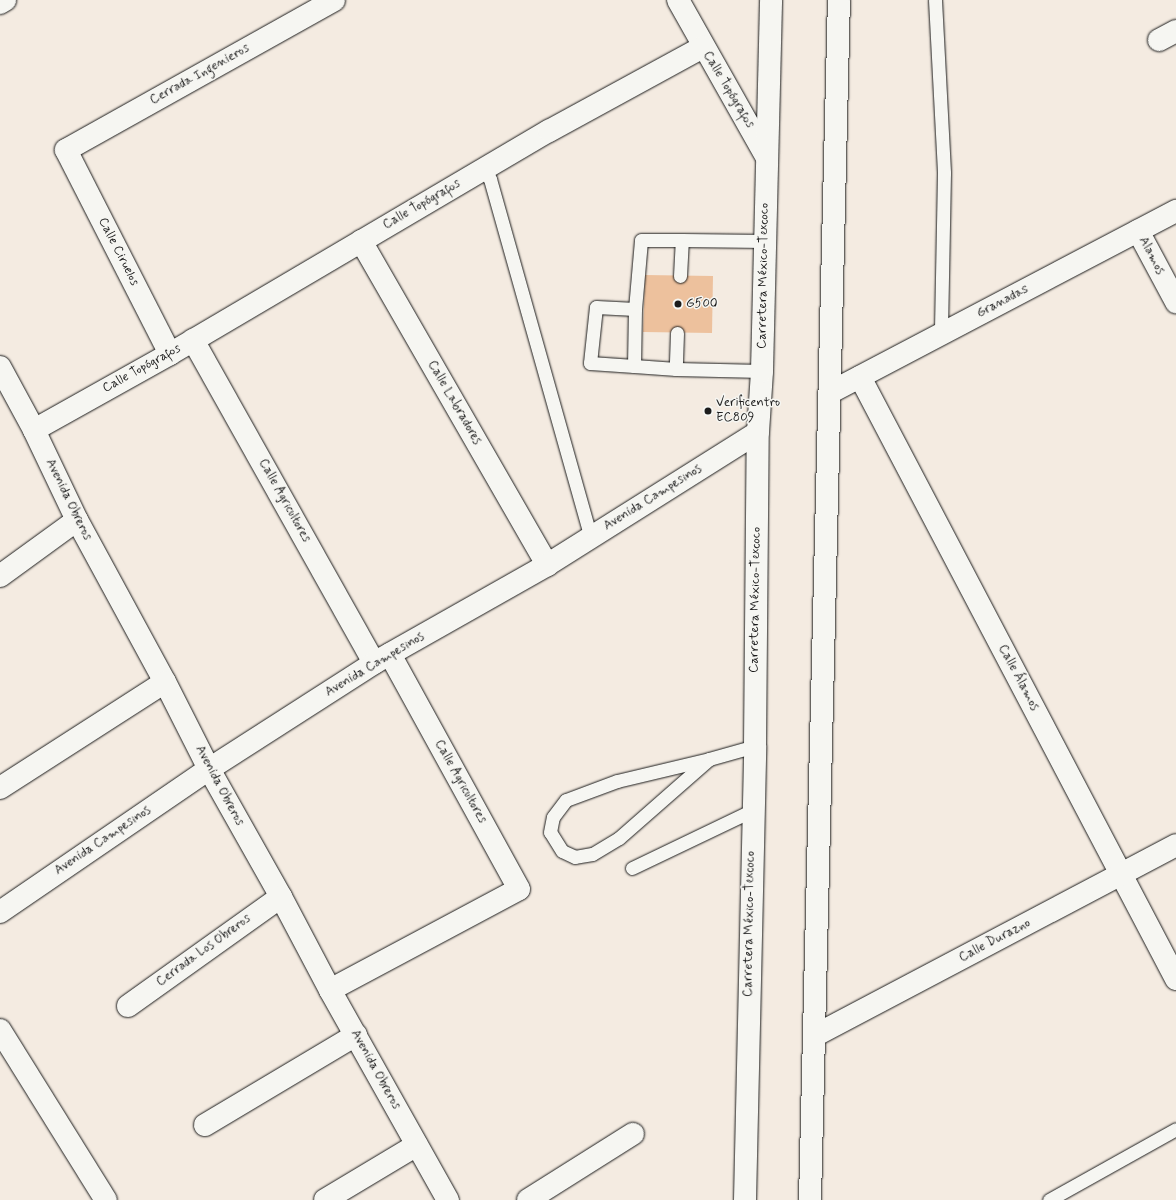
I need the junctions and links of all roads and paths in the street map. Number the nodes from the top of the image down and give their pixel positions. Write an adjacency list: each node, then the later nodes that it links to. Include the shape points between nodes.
1 (5, 0): 7 (main road)
2 (334, 0): 9 (main road, Cerrada Ingenieros)
3 (678, 0): 8 (main road)
4 (771, 0): 10 (main road, Carretera México-Texcoco)
5 (839, 0): 29 (main road)
6 (935, 0): 21 (lane, via 944,173)
7 (0, 3)
8 (703, 47): 10 (main road, Calle Topógrafos); 11 (main road, Calle Topógrafos)
9 (66, 150): 23 (main road, Calle Ciruelos)
10 (766, 156): 16 (main road, Carretera México-Texcoco)
11 (484, 169): 15 (main road, Calle Topógrafos); 33 (lane, via 490,179)
12 (1176, 212): 13 (main road, Granadas)
13 (1138, 231): 18 (main road, Alamos); 21 (main road, Granadas)
14 (682, 240): 16 (lane); 17 (lane); 19 (lane, via 641,240)
15 (362, 241): 22 (main road, Calle Topógrafos); 34 (main road, Calle Labradores)
16 (765, 241): 27 (main road, Carretera México-Texcoco)
17 (680, 276)
18 (1176, 302)
19 (635, 309): 24 (lane); 24 (lane, via 596,307 590,363)
20 (677, 332): 26 (lane)
21 (941, 334): 28 (main road, Granadas)
22 (193, 340): 23 (main road, Calle Topógrafos); 36 (main road, Calle Agricultores)
23 (170, 354): 30 (main road, Calle Topógrafos)
24 (634, 366): 26 (lane)
25 (0, 368): 30 (main road, Avenida Obreros)
26 (676, 369): 27 (lane)
27 (762, 372): 31 (main road, Carretera México-Texcoco)
28 (860, 377): 29 (main road, Granadas); 45 (main road, Calle Álamos)
29 (831, 392): 53 (main road)
30 (34, 430): 32 (main road, Avenida Obreros)
31 (758, 432): 33 (main road, Avenida Campesinos); 38 (main road, Carretera México-Texcoco)
32 (77, 520): 35 (main road); 37 (main road, Avenida Obreros)
33 (591, 538): 34 (main road, Avenida Campesinos)
34 (547, 565): 36 (main road, Avenida Campesinos)
35 (0, 576)
36 (382, 658): 40 (main road, Avenida Campesinos); 49 (main road, Calle Agricultores, via 519,889)
37 (165, 682): 40 (main road, Avenida Obreros); 41 (main road)
38 (755, 746): 39 (lane); 42 (main road, Carretera México-Texcoco)
39 (709, 759): 39 (lane, via 617,782 566,800 553,817 550,832 562,852 575,857 592,854 619,838)
40 (209, 769): 46 (main road, Avenida Obreros); 47 (main road, Avenida Campesinos)
41 (0, 788)
42 (753, 810): 44 (lane); 62 (main road, Carretera México-Texcoco)
43 (1176, 845): 45 (main road, Calle Durazno)
44 (632, 868)
45 (1121, 874): 48 (main road, Calle Álamos); 53 (main road, Calle Durazno)
46 (281, 897): 49 (main road, Avenida Obreros); 50 (main road, Cerrada Los Obreros)
47 (0, 912)
48 (1176, 979)
49 (330, 990): 52 (main road, Avenida Obreros)
50 (128, 1006)
51 (0, 1030): 58 (main road)
52 (356, 1035): 54 (main road); 57 (main road, Avenida Obreros)
53 (814, 1036): 63 (main road)
54 (205, 1125)
55 (1176, 1130): 64 (lane)
56 (633, 1134): 61 (main road)
57 (417, 1145): 59 (main road); 60 (main road, Avenida Obreros)
58 (106, 1200)
59 (325, 1200)
60 (448, 1200)
61 (528, 1200)
62 (745, 1200)
63 (810, 1200)
64 (1049, 1200)

